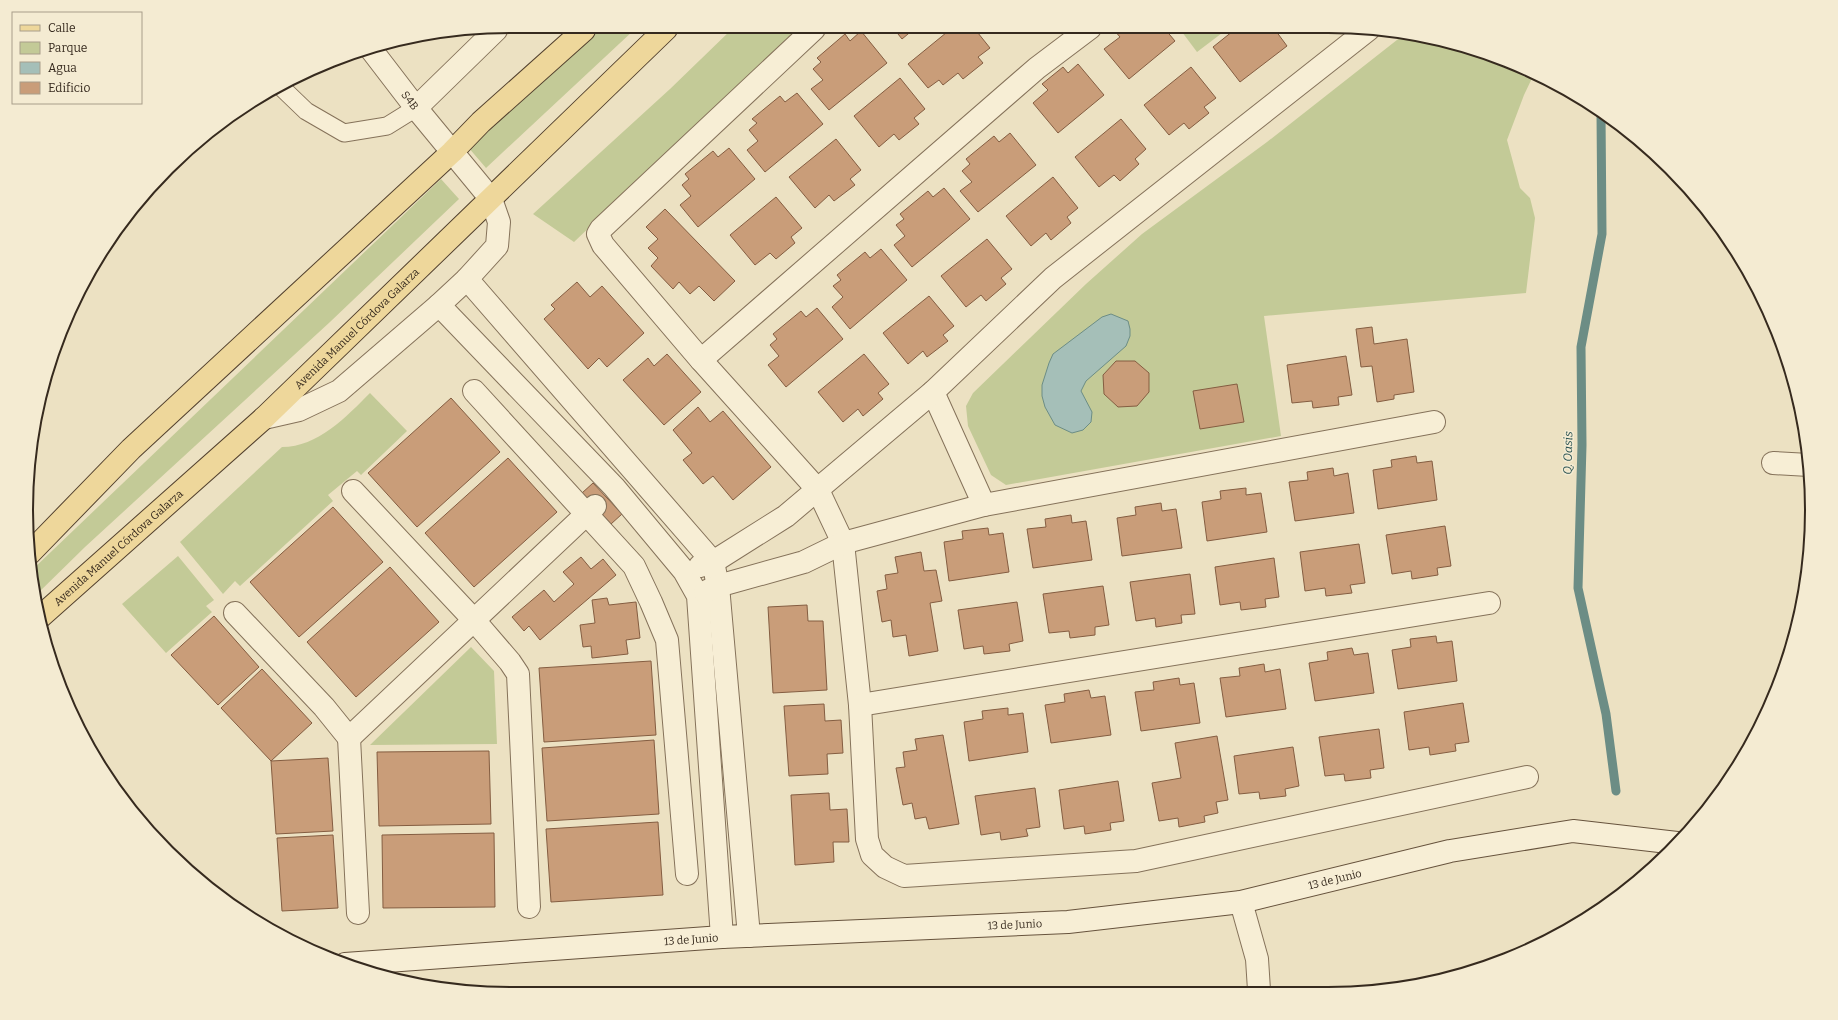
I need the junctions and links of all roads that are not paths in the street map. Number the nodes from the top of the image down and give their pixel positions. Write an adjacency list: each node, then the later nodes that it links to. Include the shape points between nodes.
1 (581, 33): 10 (main road, via 481,122)
2 (662, 33): 11 (main road, Avenida Manuel Córdova Galarza)
3 (810, 33): 14 (street, via 598,234 603,245)
4 (1083, 33): 14 (street, via 1037,68)
5 (492, 34): 9 (street)
6 (1362, 34): 16 (street, via 1053,278)
7 (374, 53): 9 (street, S4B)
8 (284, 90): 9 (lane, via 306,111 344,133 387,126)
9 (416, 108): 10 (street, S4B)
10 (452, 152): 11 (street, S4B); 26 (main road, via 131,449)
11 (491, 199): 12 (street, via 499,222 497,246); 17 (main road, Avenida Manuel Córdova Galarza)
12 (466, 279): 13 (street); 27 (street)
13 (439, 305): 17 (street, via 338,390 299,410); 23 (street)
14 (701, 360): 21 (street)
15 (474, 391): 23 (street)
16 (933, 392): 21 (street); 24 (street)
17 (264, 418): 33 (main road, Avenida Manuel Córdova Galarza)
18 (1434, 422): 24 (street)
19 (1773, 463): 20 (street)
20 (1803, 465)
21 (818, 490): 25 (street); 27 (street, via 786,516)
22 (353, 491): 34 (street)
23 (600, 501): 28 (street); 34 (street); 39 (street, via 634,566 667,640)
24 (984, 504): 25 (street)
25 (843, 543): 29 (street, via 804,562); 35 (street)
26 (35, 548)
27 (713, 562): 28 (street); 29 (street)
28 (684, 571): 30 (street)
29 (718, 586): 30 (street); 43 (street)
30 (698, 596): 44 (street)
31 (1489, 603): 35 (street)
32 (235, 612): 36 (street, via 324,707)
33 (44, 613)
34 (473, 619): 36 (street); 41 (street, via 518,674)
35 (860, 705): 37 (street, via 867,840 872,855 885,867 904,876 1136,861)
36 (349, 738): 42 (street)
37 (1527, 777)
38 (1670, 842): 40 (street, 13 de Junio, via 1573,831 1450,851)
39 (687, 874)
40 (1242, 902): 43 (street, 13 de Junio, via 1068,922); 46 (street, via 1257,959)
41 (529, 907)
42 (358, 913)
43 (748, 936): 44 (street, 13 de Junio)
44 (722, 937): 45 (street, 13 de Junio)
45 (360, 963)
46 (1259, 987)

